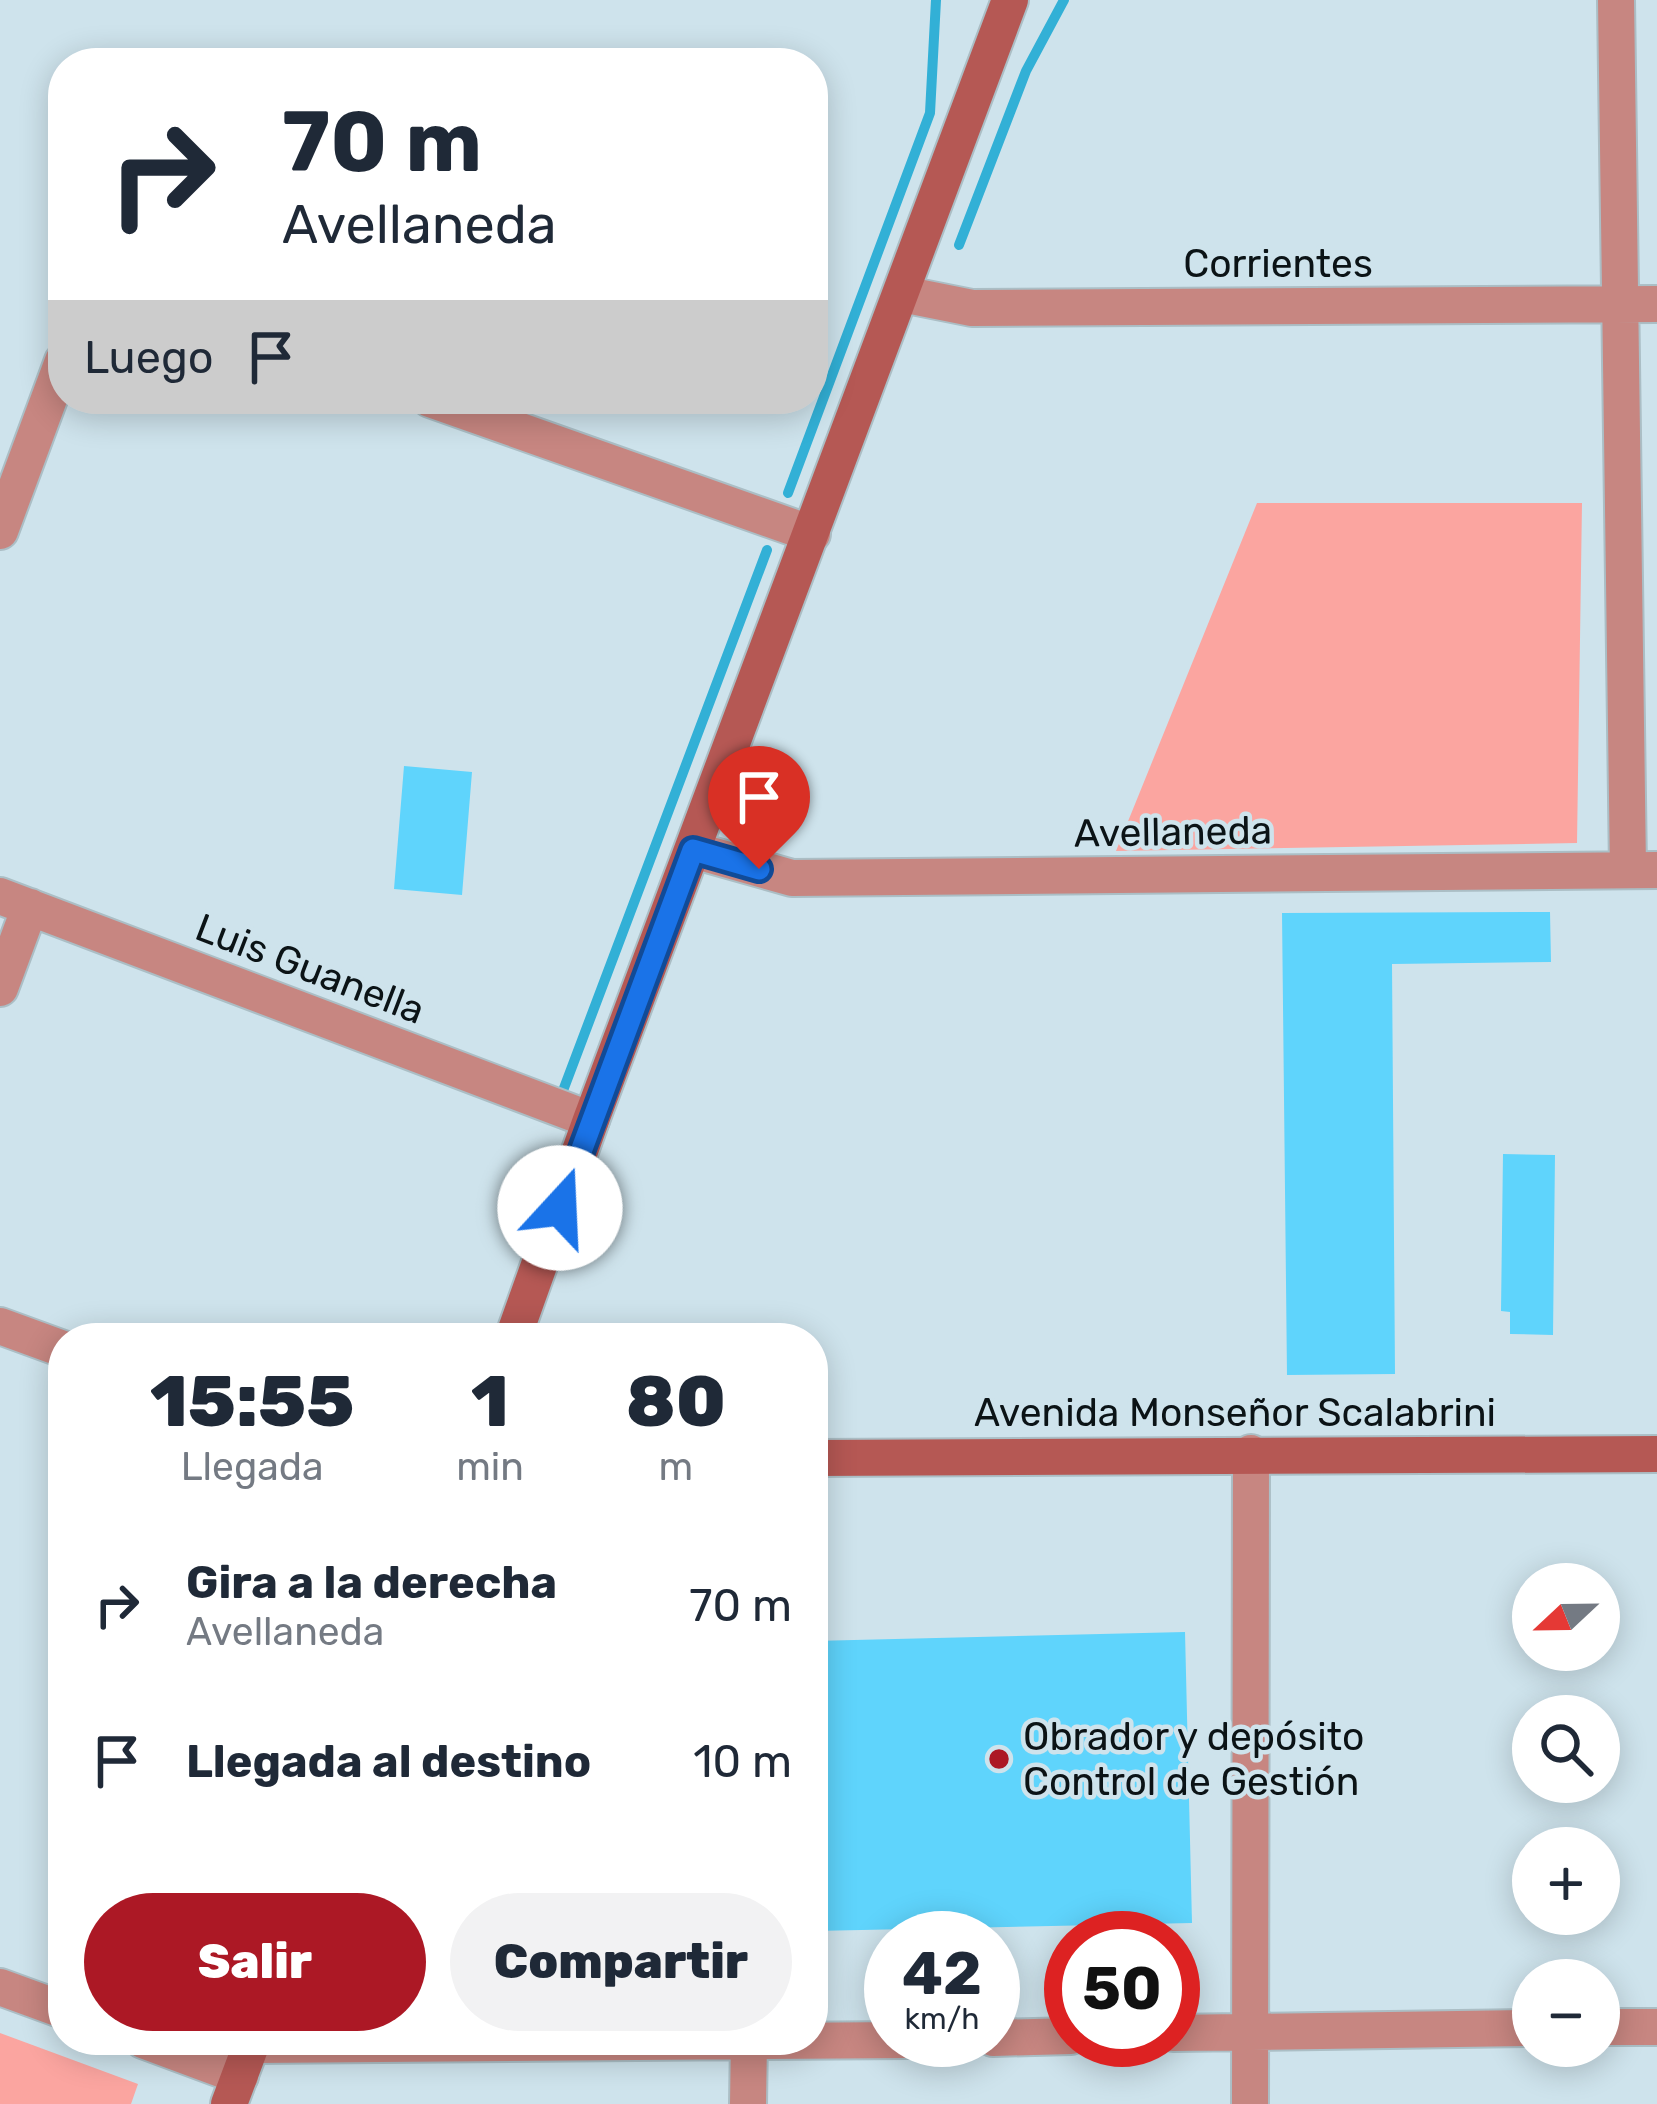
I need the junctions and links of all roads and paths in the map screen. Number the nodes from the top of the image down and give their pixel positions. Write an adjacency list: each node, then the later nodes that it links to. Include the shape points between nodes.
1 (1010, 0): 3 (main road)
2 (1616, 0): 4 (street)
3 (902, 294): 4 (street, Corrientes, via 972,308); 8 (main road)
4 (1639, 304): 10 (street)
5 (48, 401): 7 (street)
6 (473, 414): 8 (street)
7 (0, 531)
8 (812, 533): 9 (main road)
9 (693, 850): 10 (street, Avellaneda, via 792,878); 13 (main road)
10 (1642, 870)
11 (15, 901): 12 (street); 13 (street, Luis Guanella)
12 (0, 988)
13 (590, 1120): 14 (main road)
14 (518, 1323)
15 (0, 1326): 16 (street)
16 (48, 1344)
17 (1251, 1454): 18 (main road, Avenida Monseñor Scalabrini); 19 (main road, Avenida Monseñor Scalabrini); 25 (street)
18 (1657, 1454)
19 (828, 1458)
20 (0, 1987): 21 (street)
21 (48, 2005)
22 (1657, 2026): 23 (street)
23 (1620, 2027)
24 (1512, 2028): 25 (street)
25 (1250, 2032): 26 (street); 34 (street)
26 (1200, 2033)
27 (828, 2041): 28 (street)
28 (864, 2041)
29 (201, 2055): 32 (street)
30 (474, 2055): 32 (street)
31 (748, 2055): 33 (street)
32 (243, 2066)
33 (748, 2104)
34 (1250, 2104)

